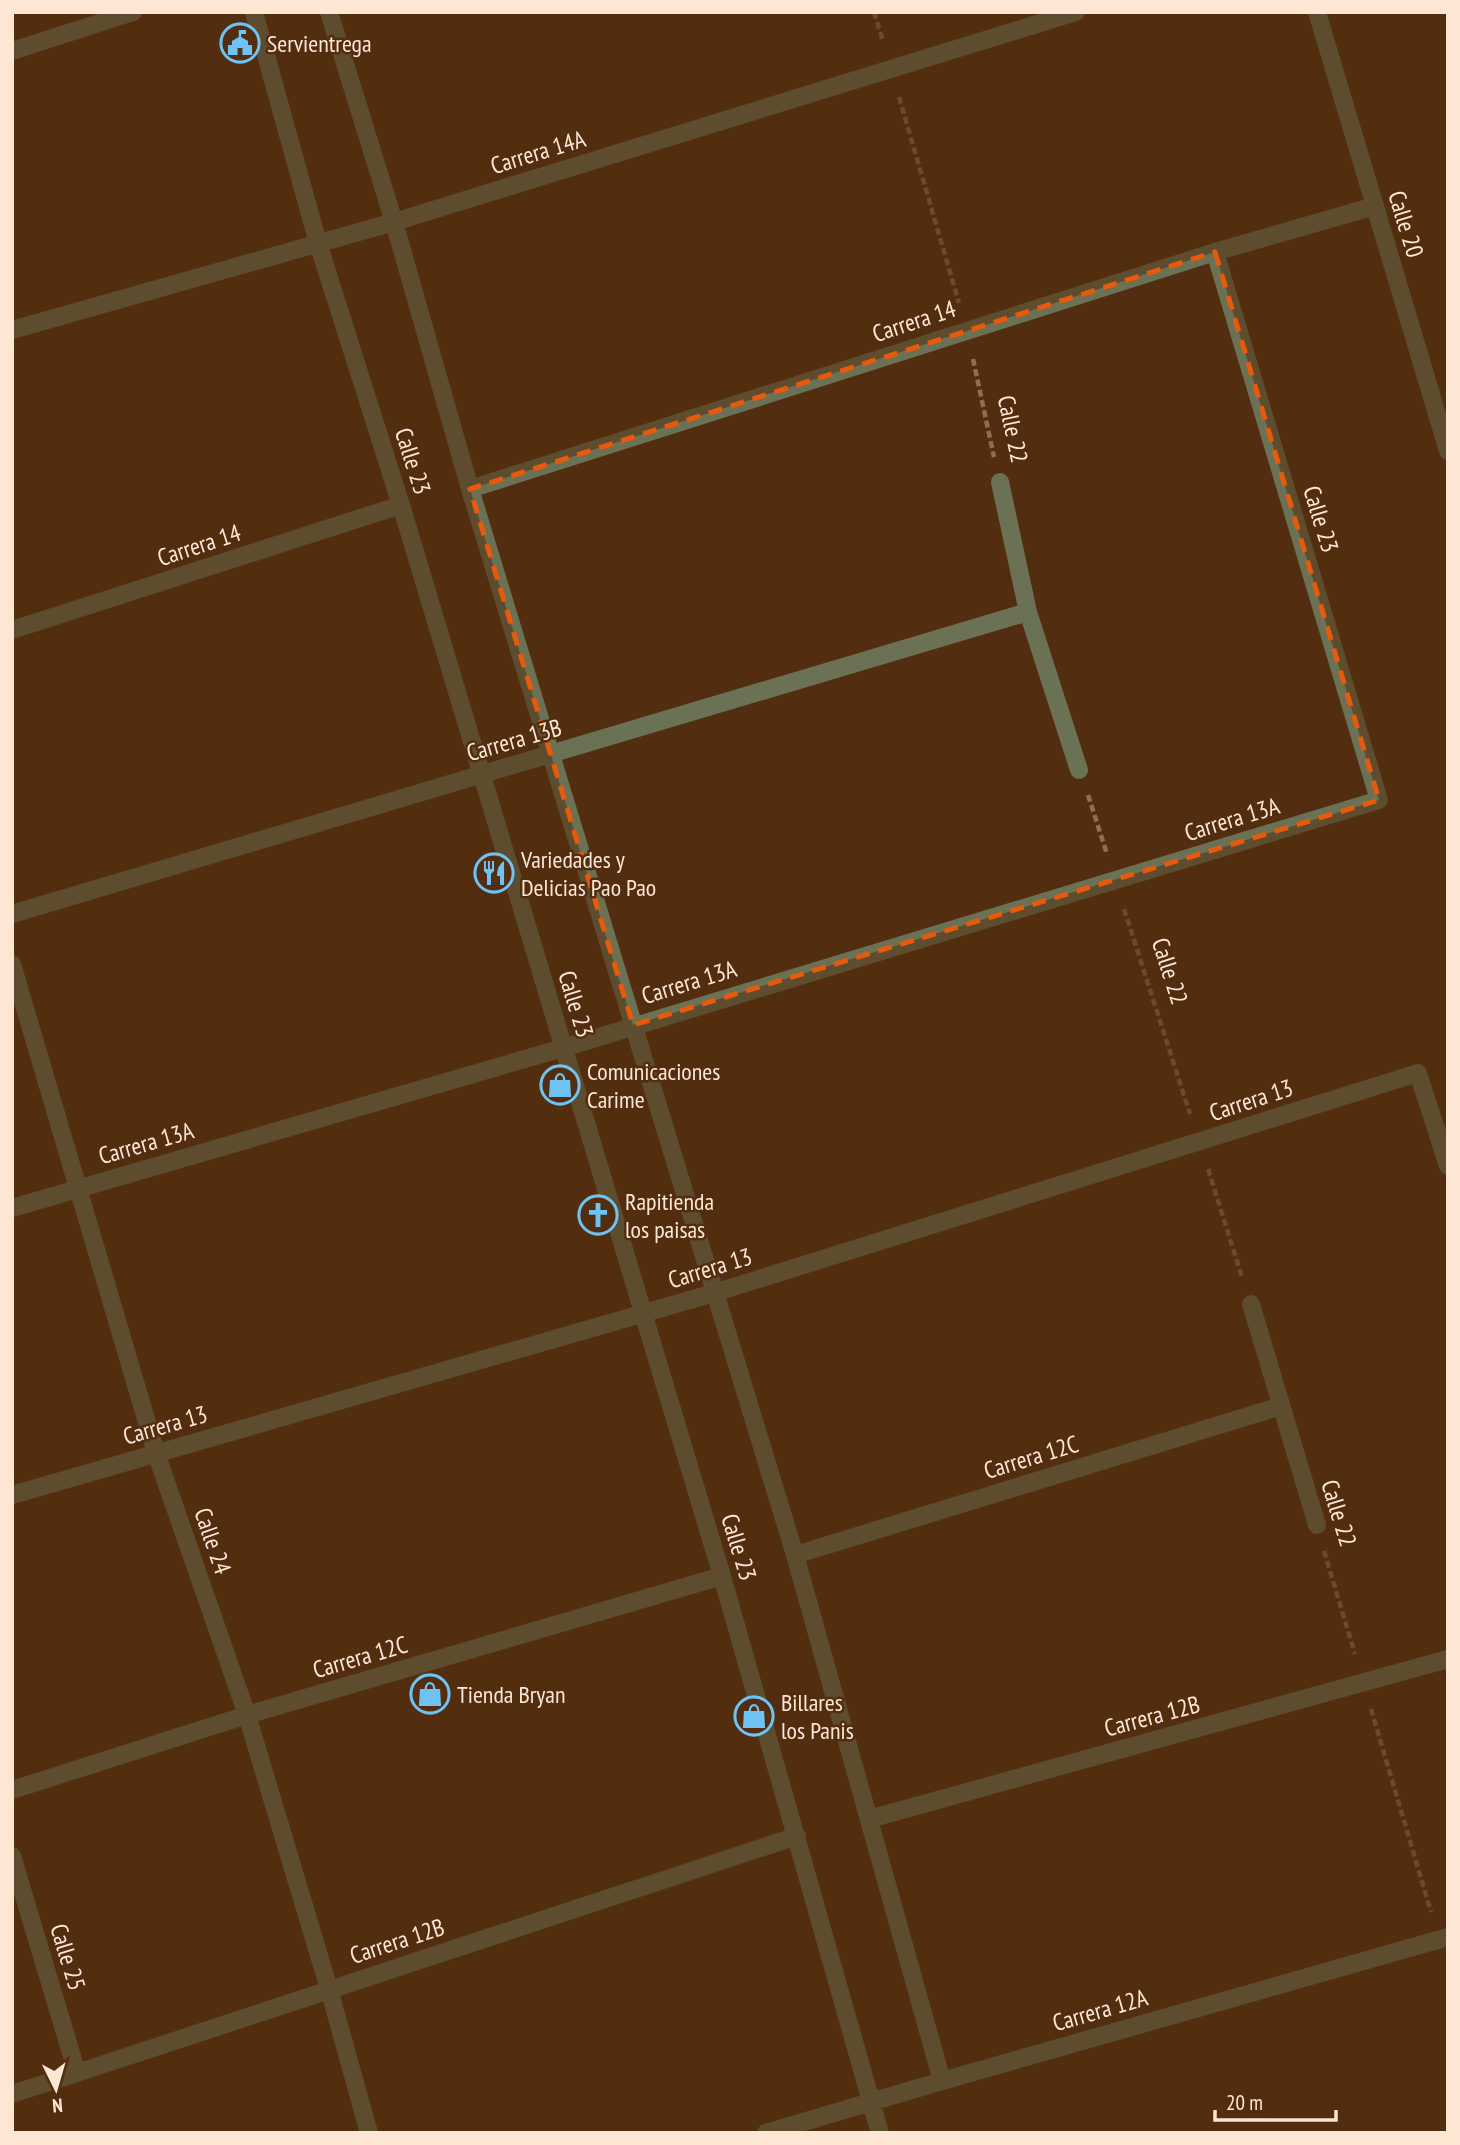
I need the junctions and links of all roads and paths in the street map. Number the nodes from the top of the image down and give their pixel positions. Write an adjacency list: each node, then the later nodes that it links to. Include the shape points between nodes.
1 (133, 12): 7 (street)
2 (254, 12): 11 (street, Calle 23)
3 (329, 12): 10 (street, Calle 23)
4 (874, 12): 8 (path, Calle 22)
5 (1076, 12): 8 (street, Carrera 14A)
6 (1317, 12): 9 (street, Calle 20)
7 (12, 51)
8 (891, 70): 10 (street, Carrera 14A); 14 (path, Calle 22)
9 (1375, 206): 12 (street, Carrera 14); 15 (street, Calle 20)
10 (394, 222): 11 (street, Carrera 14A); 17 (street, Calle 23)
11 (318, 243): 13 (street, Carrera 14A); 18 (street, Calle 23)
12 (1215, 252): 14 (street, Carrera 14); 24 (street, Calle 23)
13 (12, 330)
14 (967, 330): 16 (path, Calle 22); 17 (street, Carrera 14)
15 (1448, 451)
16 (1000, 482): 19 (street, Calle 22)
17 (470, 489): 21 (street, Calle 23)
18 (401, 505): 20 (street, Carrera 14); 23 (street, Calle 23)
19 (1028, 612): 21 (street, Carrera 13B); 22 (street, Calle 22)
20 (12, 630)
21 (551, 755): 23 (street, Carrera 13B); 28 (street, Calle 23)
22 (1079, 770): 25 (path, Calle 22)
23 (481, 775): 26 (street, Carrera 13B); 29 (street, Calle 23)
24 (1379, 800): 25 (street, Carrera 13A)
25 (1115, 880): 28 (street, Carrera 13A); 30 (path, Calle 22)
26 (12, 914)
27 (12, 964): 32 (street, Calle 24)
28 (633, 1025): 29 (street, Carrera 13A); 34 (street, Calle 23)
29 (563, 1048): 32 (street, Carrera 13A); 36 (street, Calle 23)
30 (1200, 1143): 31 (street, Carrera 13, via 1418,1073); 34 (street, Carrera 13); 35 (path, Calle 22)
31 (1448, 1166)
32 (80, 1188): 33 (street, Carrera 13A); 38 (street, Calle 24)
33 (12, 1208)
34 (714, 1293): 36 (street, Carrera 13); 41 (street, Calle 23)
35 (1251, 1304): 37 (street, Calle 22)
36 (643, 1313): 38 (street, Carrera 13); 42 (street, Calle 23)
37 (1282, 1406): 40 (street, Calle 22); 41 (street, Carrera 12C)
38 (156, 1453): 39 (street, Carrera 13); 45 (street, Calle 24)
39 (12, 1495)
40 (1317, 1525): 44 (path, Calle 22)
41 (795, 1555): 47 (street, Calle 23)
42 (722, 1576): 45 (street, Carrera 12C); 48 (street, Calle 23)
43 (1448, 1659): 44 (street, Carrera 12B)
44 (1364, 1683): 47 (street, Carrera 12B); 50 (path, Calle 22)
45 (247, 1715): 46 (street, Carrera 12C); 51 (street, Calle 24)
46 (12, 1790)
47 (869, 1819): 53 (street, Calle 23)
48 (797, 1836): 51 (street, Carrera 12B); 55 (street, Calle 23)
49 (12, 1856): 52 (street, Calle 25)
50 (1443, 1939): 53 (street, Carrera 12A)
51 (329, 1989): 52 (street, Carrera 12B); 56 (street, Calle 24)
52 (77, 2073): 54 (street, Carrera 12B)
53 (942, 2081): 55 (street, Carrera 12A)
54 (12, 2094)
55 (872, 2102): 57 (street, Carrera 12A); 58 (street, Calle 23)
56 (369, 2133)
57 (766, 2133)
58 (880, 2133)

